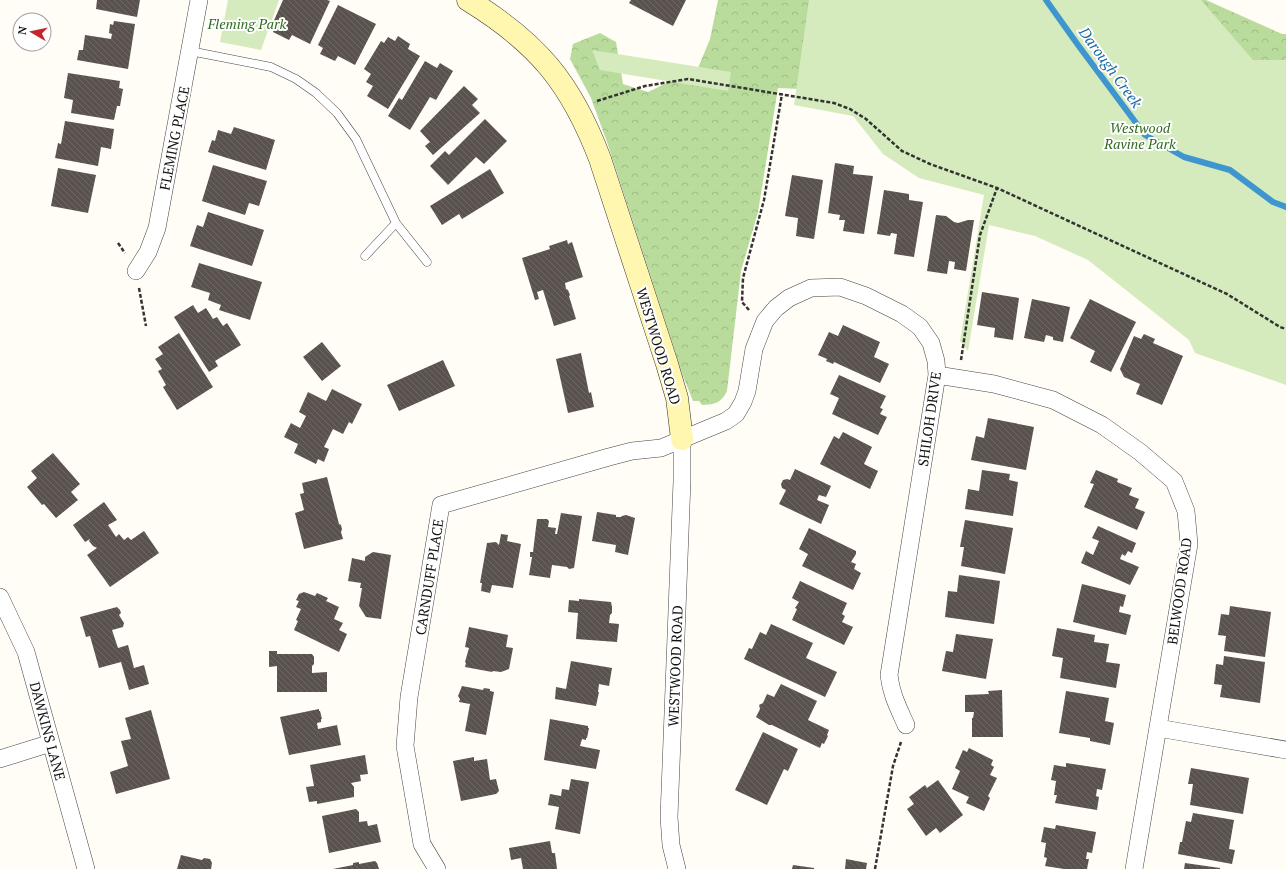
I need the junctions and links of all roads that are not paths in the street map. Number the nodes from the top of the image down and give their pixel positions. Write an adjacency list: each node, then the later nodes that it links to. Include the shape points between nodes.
1 (199, 0): 3 (street, FLEMING PLACE)
2 (468, 0): 9 (street, WESTWOOD ROAD, via 511,29 537,52 559,78 590,132 667,364 677,398)
3 (190, 50): 4 (lane, via 271,67 296,79 316,93 337,113 356,139); 7 (street, FLEMING PLACE, via 157,228 148,252)
4 (396, 223): 5 (lane); 6 (lane)
5 (365, 256)
6 (427, 262)
7 (136, 271)
8 (937, 375): 9 (street, SHILOH DRIVE, via 931,343 920,327 902,314 866,296 840,287 811,288 789,298 765,321 754,349 747,391 736,414 726,421); 11 (street, SHILOH DRIVE, via 889,675 894,701); 12 (street, BELWOOD ROAD, via 994,384 1053,400 1102,425 1140,452 1174,481 1186,511 1189,544)
9 (682, 439): 17 (street, CARNDUFF PLACE, via 661,448 609,457 441,505 409,697 405,746 422,844); 18 (street, WESTWOOD ROAD, via 669,817 671,845)
10 (0, 597): 13 (street, DAWKINS LANE, via 26,652)
11 (906, 725)
12 (1158, 728): 14 (street); 19 (street, BELWOOD ROAD)
13 (51, 743): 15 (street); 16 (street, DAWKINS LANE)
14 (1286, 750)
15 (0, 759)
16 (86, 869)
17 (437, 869)
18 (677, 869)
19 (1134, 869)

